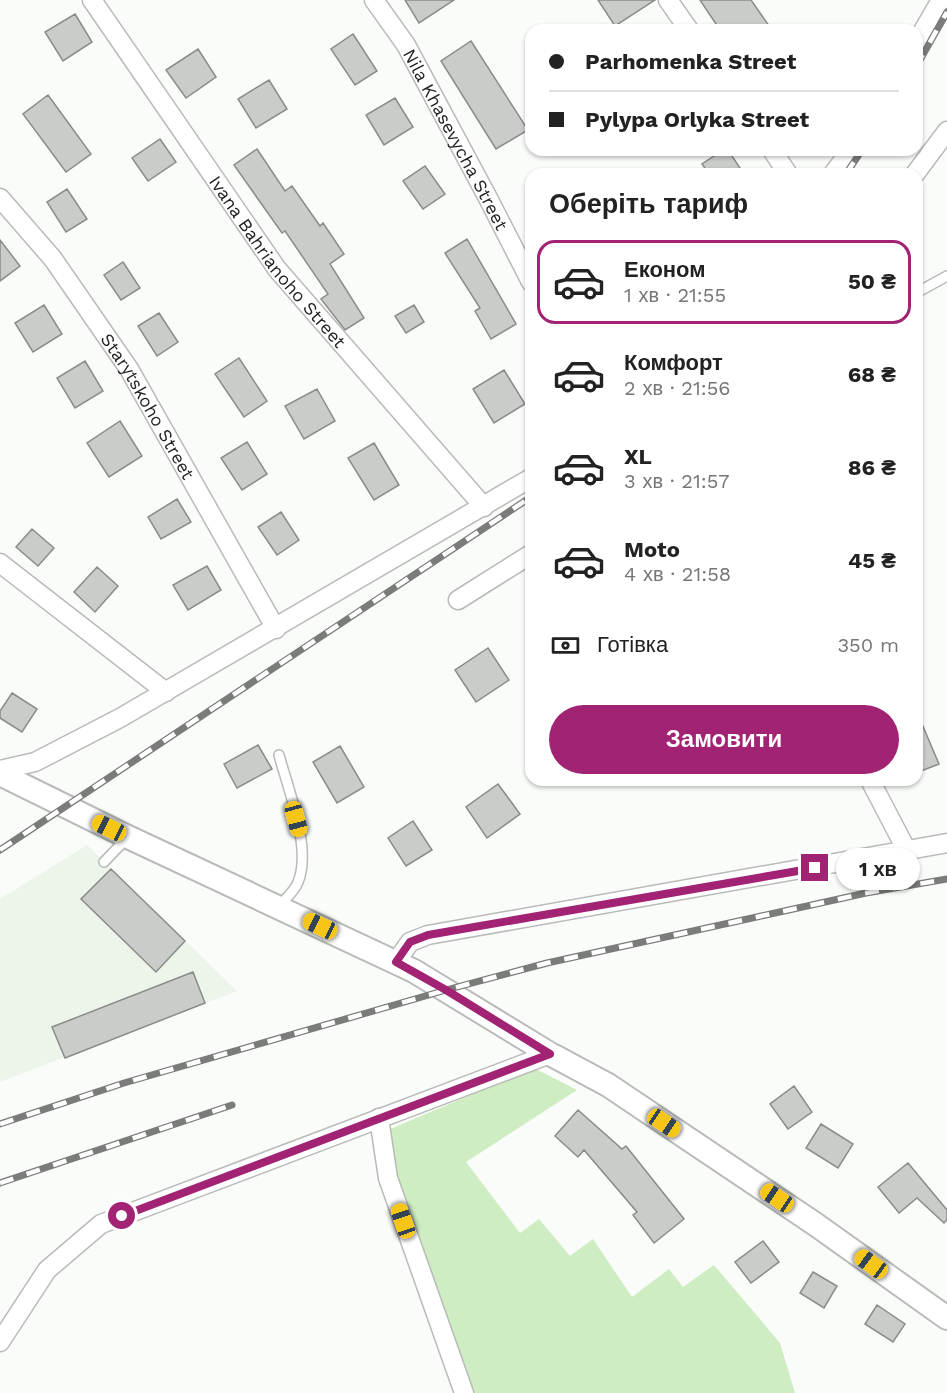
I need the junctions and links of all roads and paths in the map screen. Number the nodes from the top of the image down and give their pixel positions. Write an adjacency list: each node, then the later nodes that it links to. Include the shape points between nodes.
1 (92, 0): 14 (street, Ivana Bahrianoho Street, via 277,269)
2 (374, 0): 10 (street, Nila Khasevycha Street, via 406,45)
3 (668, 0): 5 (street)
4 (934, 4): 6 (street)
5 (685, 24)
6 (923, 28)
7 (947, 130): 8 (street)
8 (919, 168)
9 (0, 198): 18 (street, Starytskoho Street, via 53,259 129,369)
10 (525, 270)
11 (947, 276): 12 (lane)
12 (923, 289)
13 (525, 482): 14 (street)
14 (483, 507): 18 (street)
15 (525, 558): 17 (street)
16 (0, 563): 19 (street)
17 (458, 600)
18 (276, 628): 19 (street)
19 (166, 692): 21 (street, via 35,762)
20 (279, 755): 27 (lane, via 302,840 303,866 298,884)
21 (0, 772): 23 (street)
22 (873, 786): 25 (street)
23 (128, 837): 26 (lane); 27 (street)
24 (947, 843): 25 (street)
25 (907, 851): 28 (street, via 428,935 410,942)
26 (104, 862)
27 (278, 907): 28 (street)
28 (405, 967): 29 (street)
29 (552, 1055): 30 (street); 31 (street, via 618,1092)
30 (379, 1119): 32 (street, via 101,1224 47,1270); 33 (street, via 388,1178)
31 (947, 1318)
32 (0, 1342)
33 (464, 1393)

